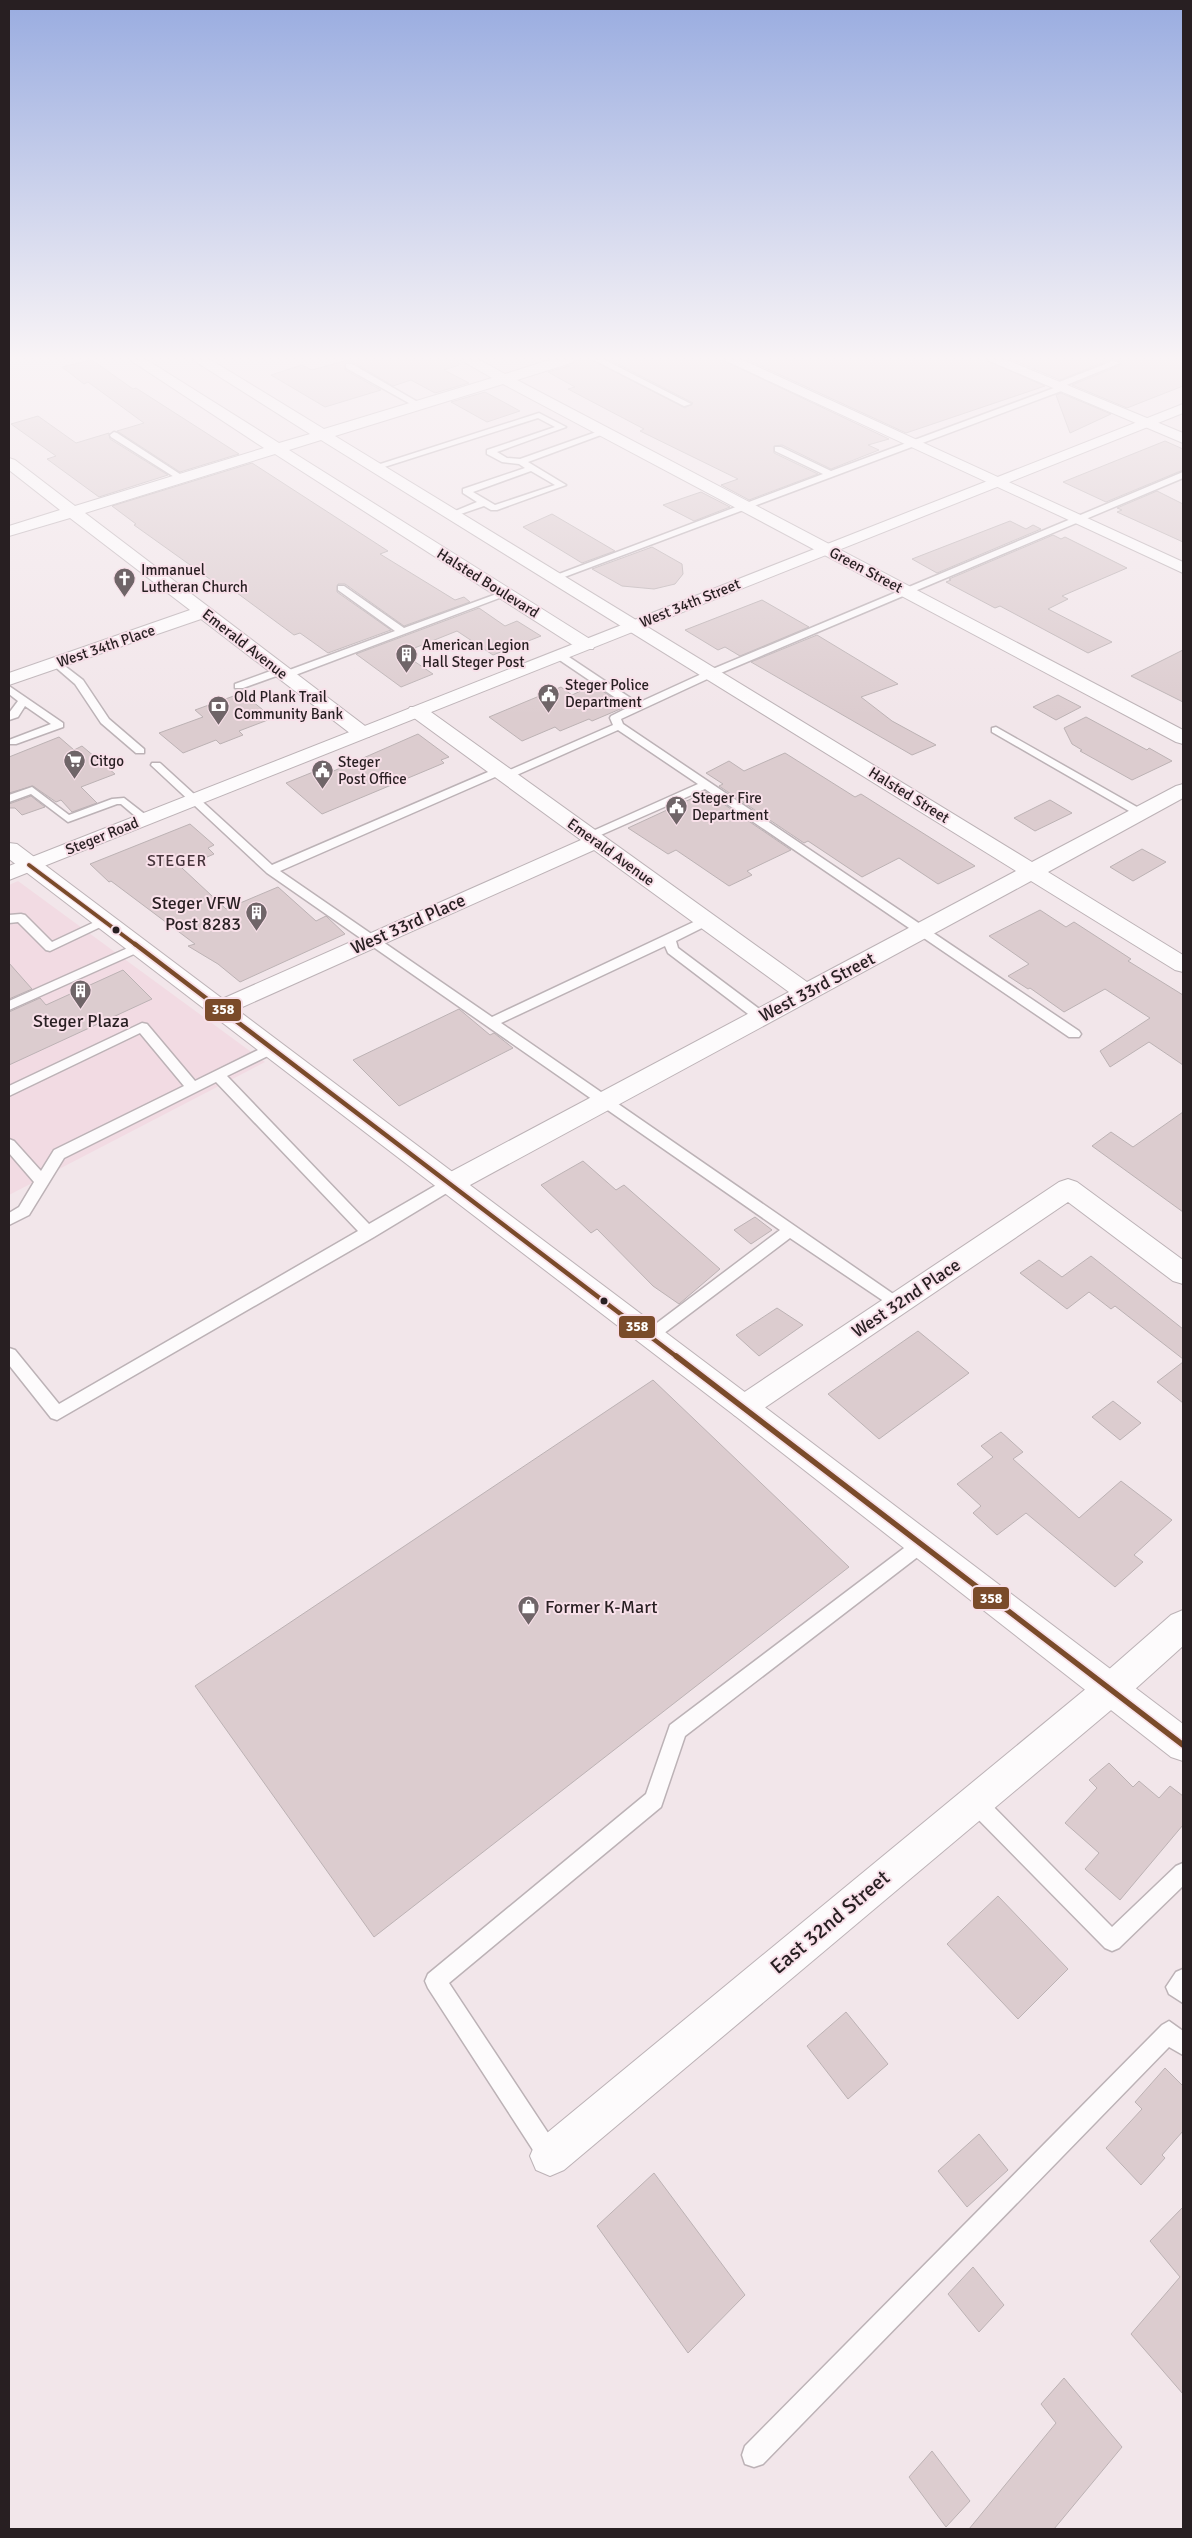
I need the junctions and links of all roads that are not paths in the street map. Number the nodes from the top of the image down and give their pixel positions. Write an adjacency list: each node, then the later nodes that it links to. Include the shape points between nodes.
1 (29, 478): 15 (street, Emerald Avenue)
2 (181, 478): 15 (street)
3 (322, 478): 24 (street, Halsted Boulevard)
4 (394, 478): 16 (street)
5 (503, 478): 13 (lane, via 466,491)
6 (551, 478): 13 (lane, via 562,485 494,508)
7 (693, 478): 14 (street, Green Street)
8 (818, 478): 14 (lane)
9 (988, 478): 12 (street)
10 (1005, 478): 12 (street, West 34th Street)
11 (1175, 478): 17 (lane)
12 (996, 482): 17 (street); 19 (street, West 34th Street)
13 (485, 502): 16 (lane)
14 (745, 506): 19 (street, Green Street); 21 (lane)
15 (73, 512): 18 (street); 25 (street, Emerald Avenue)
16 (452, 514): 21 (street)
17 (1078, 520): 20 (street); 23 (lane)
18 (9, 531)
19 (827, 549): 23 (street, Green Street); 26 (street, West 34th Street)
20 (1183, 568)
21 (556, 577): 26 (street)
22 (341, 588): 27 (lane)
23 (908, 592): 32 (lane); 43 (street, Green Street)
24 (505, 594): 27 (lane); 28 (street, Halsted Boulevard)
25 (203, 612): 30 (street, West 34th Place); 31 (street, Emerald Avenue)
26 (635, 625): 28 (street, West 34th Street); 32 (street, Halsted Street)
27 (403, 632): 31 (lane)
28 (586, 645): 29 (street, West 34th Street)
29 (559, 655): 37 (lane); 38 (street, West 34th Street)
30 (57, 663): 33 (street, West 34th Place); 45 (lane, via 79,682 105,721)
31 (283, 673): 34 (lane); 42 (street, Emerald Avenue)
32 (712, 673): 37 (lane); 57 (street, Halsted Street)
33 (9, 679)
34 (239, 686)
35 (9, 689): 36 (lane)
36 (24, 700): 39 (lane); 44 (lane, via 59,725)
37 (636, 707): 40 (lane, via 615,718)
38 (418, 711): 42 (street, West 34th Street); 47 (street, Emerald Avenue)
39 (9, 717)
40 (618, 726): 47 (lane); 48 (lane)
41 (996, 730): 52 (lane)
42 (362, 734): 51 (street, West 34th Street)
43 (1183, 738)
44 (12, 742)
45 (140, 751)
46 (156, 765): 51 (lane)
47 (503, 773): 54 (street, Emerald Avenue); 56 (lane)
48 (706, 785): 54 (lane); 61 (lane)
49 (1183, 790): 52 (street, West 33rd Street)
50 (9, 799): 53 (lane, via 32,790 68,819 124,801)
51 (196, 799): 53 (street, Steger Road); 56 (lane)
52 (1140, 813): 57 (street, West 33rd Street)
53 (145, 819): 55 (street, Steger Road)
54 (593, 839): 59 (street, Emerald Avenue); 63 (street, West 33rd Place)
55 (15, 863): 60 (street)
56 (271, 870): 63 (lane)
57 (1032, 871): 61 (street, West 33rd Street); 65 (street, Halsted Street)
58 (9, 919): 60 (lane, via 21,918 50,947)
59 (706, 921): 62 (lane); 66 (street, Emerald Avenue)
60 (105, 922): 64 (street)
61 (922, 931): 66 (street, West 33rd Street); 71 (lane)
62 (670, 939): 69 (lane, via 672,950); 70 (lane)
63 (372, 940): 68 (street, West 33rd Place); 70 (lane)
64 (138, 947): 67 (lane); 68 (street)
65 (1183, 964)
66 (806, 994): 69 (street, West 33rd Street)
67 (9, 1006)
68 (221, 1008): 72 (street)
69 (761, 1018): 76 (street, West 33rd Street)
70 (492, 1022): 76 (lane)
71 (1074, 1034)
72 (273, 1048): 73 (lane); 79 (street)
73 (218, 1075): 74 (lane); 82 (lane)
74 (193, 1088): 75 (lane, via 142,1027); 78 (lane, via 59,1154)
75 (9, 1091)
76 (605, 1101): 79 (street, West 33rd Street); 81 (lane)
77 (9, 1144): 78 (lane)
78 (42, 1182): 80 (lane, via 24,1211)
79 (450, 1184): 82 (lane); 85 (street)
80 (9, 1220)
81 (790, 1230): 84 (lane); 85 (lane)
82 (369, 1233): 86 (lane, via 57,1413)
83 (1183, 1274): 84 (street, West 32nd Place, via 1068,1189)
84 (897, 1304): 87 (street, West 32nd Place)
85 (650, 1336): 87 (street)
86 (9, 1354)
87 (744, 1407): 88 (street)
88 (922, 1544): 90 (street); 97 (lane, via 677,1732 654,1800 435,1981)
89 (1183, 1625): 90 (street, East 32nd Street)
90 (1110, 1688): 91 (street); 92 (street, East 32nd Street)
91 (1183, 1745)
92 (975, 1802): 93 (lane, via 1112,1940); 97 (street, East 32nd Street)
93 (1183, 1873)
94 (1183, 1979): 95 (lane, via 1176,1987)
95 (1183, 1993)
96 (1183, 2045): 98 (lane, via 1168,2032)
97 (550, 2156)
98 (754, 2455)

